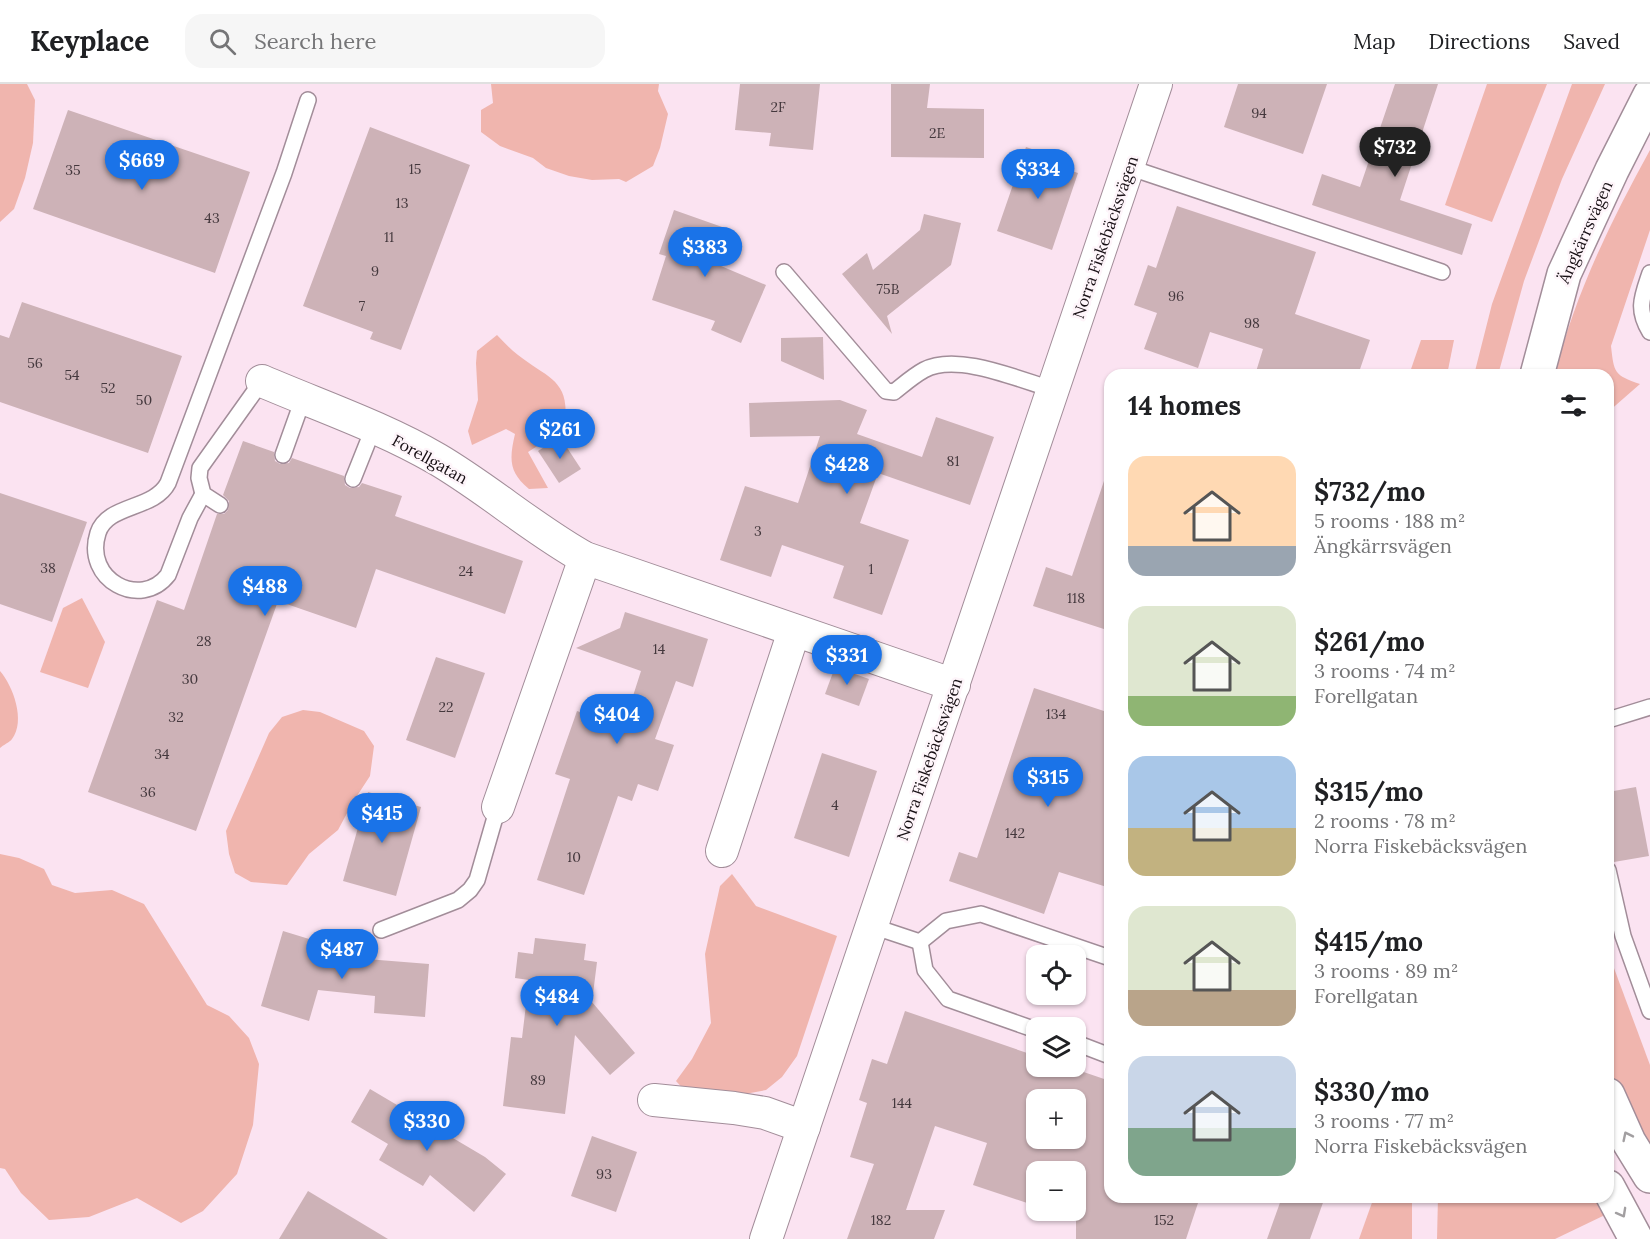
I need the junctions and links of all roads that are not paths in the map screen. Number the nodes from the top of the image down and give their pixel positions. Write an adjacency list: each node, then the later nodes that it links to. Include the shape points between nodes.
1 (1156, 84): 4 (street, Norra Fiskebäcksvägen)
2 (1650, 95): 9 (street, Ängkärrsvägen, via 1564,274)
3 (308, 100): 16 (lane, via 168,483 160,493 109,518 98,533 95,558 107,579 133,589 156,587 163,582)
4 (1128, 167): 6 (lane); 11 (street, Norra Fiskebäcksvägen)
5 (784, 272): 11 (lane, via 886,391 894,392 925,369 953,364 979,367)
6 (1442, 272)
7 (1650, 273): 8 (lane, via 1640,303)
8 (1650, 332)
9 (1539, 369)
10 (262, 381): 12 (street, Forellgatan); 16 (lane, via 200,468)
11 (1054, 390): 20 (street, Norra Fiskebäcksvägen)
12 (303, 399): 13 (street, Forellgatan); 14 (lane)
13 (373, 429): 15 (lane); 18 (street, Forellgatan, via 437,459)
14 (283, 455)
15 (353, 479)
16 (203, 494): 17 (lane)
17 (220, 505)
18 (585, 558): 19 (street, Forellgatan); 23 (street)
19 (794, 631): 20 (street, Forellgatan); 24 (street)
20 (954, 685): 26 (street, Norra Fiskebäcksvägen)
21 (1650, 707): 22 (lane)
22 (1614, 718)
23 (498, 807): 27 (lane, via 477,880 470,890 458,900)
24 (722, 851)
25 (1614, 896): 30 (lane, via 1623,936)
26 (872, 926): 28 (lane); 36 (street, Norra Fiskebäcksvägen)
27 (381, 930)
28 (920, 942): 29 (lane, via 945,921 981,914); 31 (lane, via 925,970 948,999)
29 (1104, 956)
30 (1650, 1011)
31 (1026, 1026)
32 (1086, 1047): 33 (lane)
33 (1104, 1054)
34 (654, 1100): 36 (street, via 754,1112)
35 (1614, 1108): 37 (street, one-way to 35)
36 (804, 1127): 39 (street, Norra Fiskebäcksvägen)
37 (1650, 1176)
38 (1614, 1198): 40 (street, one-way to 40)
39 (766, 1239)
40 (1636, 1239)

